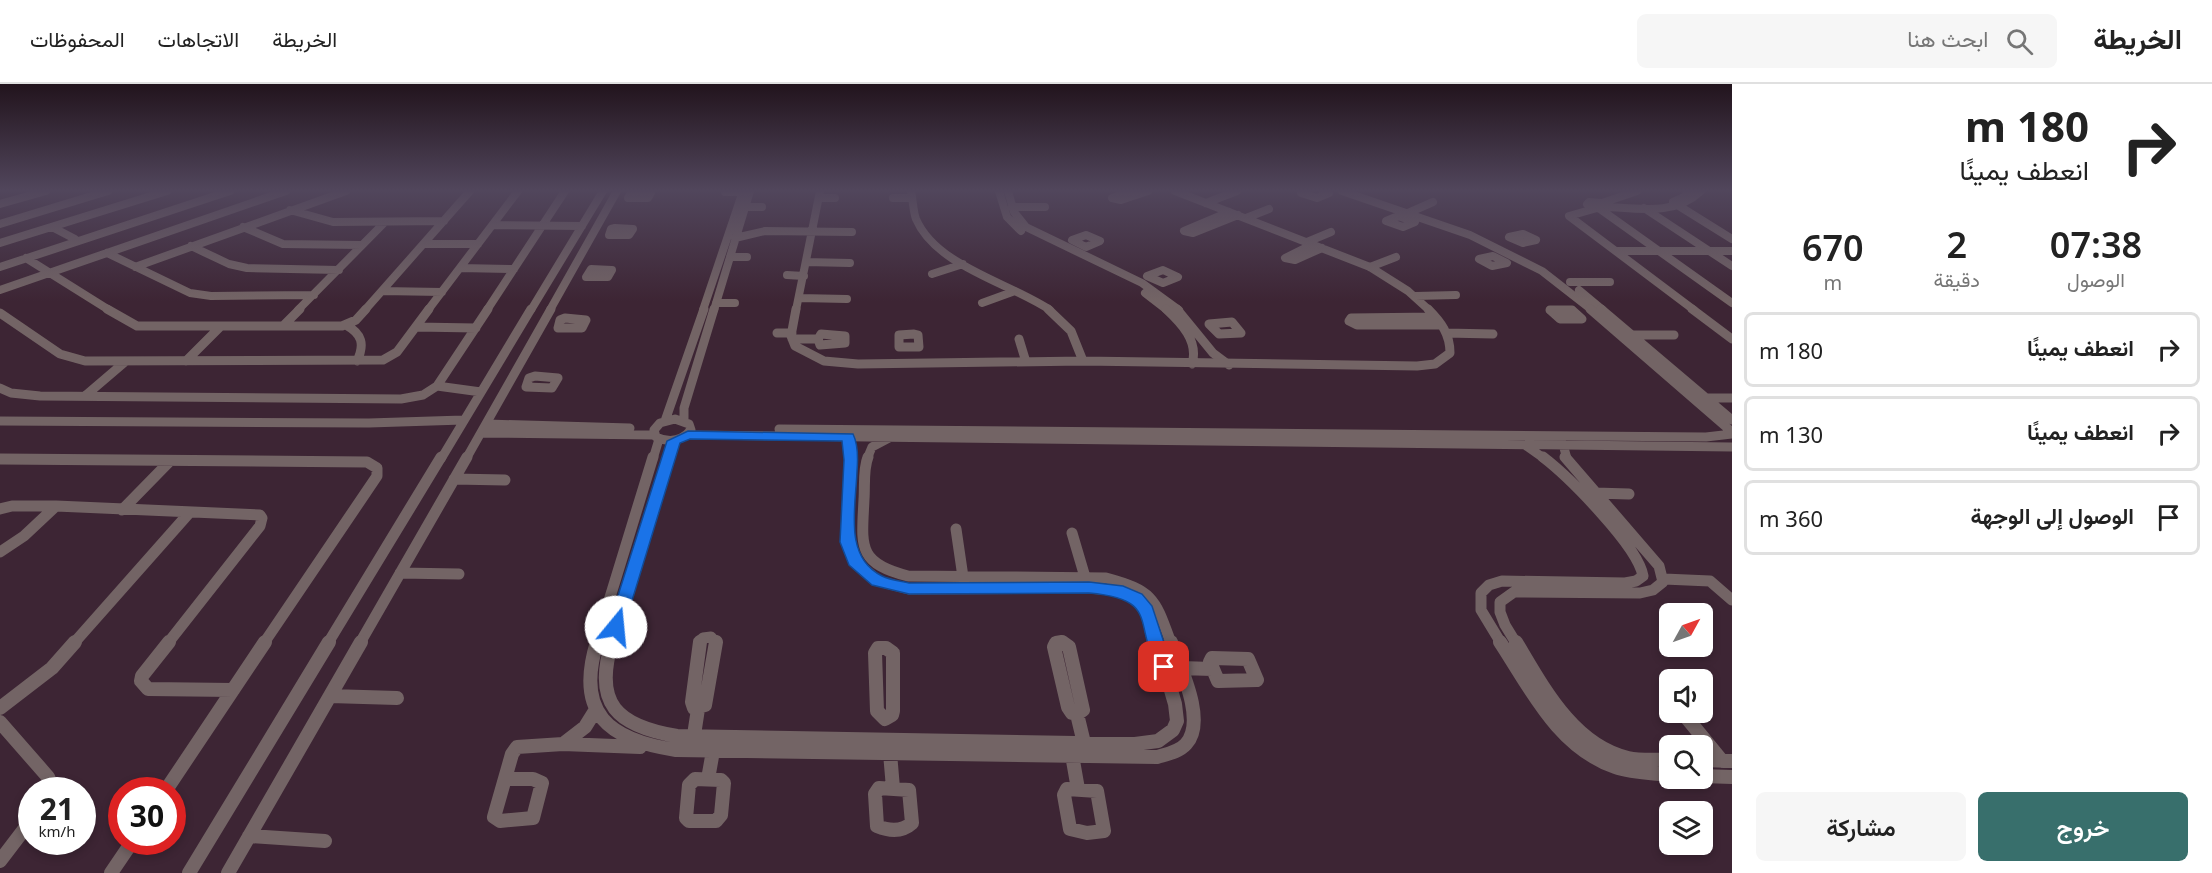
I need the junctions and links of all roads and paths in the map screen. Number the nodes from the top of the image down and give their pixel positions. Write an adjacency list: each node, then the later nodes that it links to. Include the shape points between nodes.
1 (49, 228): 40 (street)
2 (54, 228): 37 (street)
3 (111, 228): 37 (street)
4 (114, 228): 59 (street)
5 (178, 228): 54 (street)
6 (241, 228): 47 (street)
7 (245, 228): 46 (street, via 283,244)
8 (379, 228): 46 (street)
9 (439, 228): 42 (street)
10 (491, 228): 43 (street)
11 (540, 228): 70 (street)
12 (581, 228): 135 (street)
13 (595, 228): 30 (street)
14 (734, 228): 82 (street)
15 (738, 228): 36 (street)
16 (755, 228): 32 (street)
17 (813, 228): 35 (street)
18 (921, 228): 64 (street, via 943,252)
19 (1017, 228): 60 (street)
20 (1029, 228): 48 (street)
21 (1190, 228): 22 (street, via 1184,231 1193,233)
22 (1206, 228)
23 (1270, 228): 41 (street)
24 (1449, 228): 58 (street)
25 (1452, 228): 45 (street)
26 (1585, 228): 50 (street)
27 (1632, 228): 51 (street)
28 (1674, 228): 52 (street)
29 (1714, 228): 38 (street)
30 (594, 231): 31 (street); 72 (street)
31 (610, 231)
32 (765, 231): 35 (street); 36 (street)
33 (852, 232): 35 (street)
34 (1331, 232): 41 (street)
35 (812, 233): 62 (street)
36 (735, 238): 55 (street)
37 (75, 239): 65 (street)
38 (1732, 239)
39 (1515, 240): 45 (street)
40 (0, 243)
41 (1310, 243): 49 (street); 49 (street, via 1285,258 1295,260)
42 (424, 244): 43 (street); 84 (street)
43 (478, 244): 69 (street)
44 (1078, 244): 48 (street)
45 (1502, 244): 79 (street)
46 (362, 245): 71 (street)
47 (191, 246): 67 (street); 71 (street, via 247,268)
48 (1068, 248): 60 (street)
49 (1322, 248): 68 (street)
50 (1616, 251): 51 (street); 119 (street)
51 (1664, 251): 52 (street); 90 (street); 96 (street)
52 (1710, 251): 53 (street); 66 (street)
53 (1732, 251)
54 (107, 253): 67 (street); 74 (street)
55 (730, 257): 56 (street); 82 (street)
56 (747, 257)
57 (1396, 257): 68 (street)
58 (1517, 257): 61 (street); 99 (street, via 1558,282)
59 (26, 258): 65 (street); 74 (street)
60 (1085, 259): 81 (street); 129 (street, via 1137,287 1167,310 1195,348)
61 (1502, 260)
62 (806, 262): 63 (street); 77 (street)
63 (849, 263)
64 (963, 264): 75 (street); 85 (street)
65 (0, 265)
66 (1732, 266)
67 (135, 267): 87 (street, via 198,295)
68 (1370, 267): 89 (street)
69 (460, 268): 70 (street); 86 (street)
70 (514, 269): 108 (street)
71 (339, 270): 87 (street)
72 (571, 273): 73 (street); 101 (street)
73 (587, 273)
74 (47, 274): 83 (street); 106 (street, via 137,326)
75 (932, 274)
76 (787, 275): 77 (street)
77 (804, 276): 91 (street)
78 (1153, 279): 81 (street)
79 (1570, 282): 80 (street); 114 (street)
80 (1610, 282)
81 (1142, 283): 109 (street, via 1164,297)
82 (717, 284): 93 (street); 142 (street)
83 (0, 290)
84 (382, 291): 86 (street); 103 (street, via 356,320)
85 (1015, 291): 95 (street); 126 (street, via 1062,320)
86 (442, 292): 107 (street)
87 (314, 295): 105 (street)
88 (1456, 295): 89 (street)
89 (1415, 296): 100 (street)
90 (1732, 296)
91 (799, 298): 92 (street); 116 (street)
92 (847, 299)
93 (716, 303): 94 (street); 144 (street, via 684,408)
94 (735, 303)
95 (982, 303)
96 (1732, 303)
97 (0, 313): 124 (street, via 66,357)
98 (1578, 315): 99 (street)
99 (1598, 315): 123 (street)
100 (1434, 317): 104 (street); 104 (street, via 1348,321 1357,325)
101 (543, 323): 102 (street); 131 (street)
102 (559, 323)
103 (346, 325): 105 (street); 122 (street, via 363,339 364,349)
104 (1440, 325): 112 (street)
105 (283, 326): 106 (street)
106 (220, 327): 125 (street)
107 (416, 327): 108 (street); 122 (street, via 392,356)
108 (476, 328): 133 (street)
109 (1195, 328): 110 (street); 130 (street, via 1212,352)
110 (1212, 328)
111 (777, 333): 116 (street)
112 (1446, 333): 113 (street); 130 (street, via 1450,353 1426,366)
113 (1493, 334)
114 (1634, 335): 115 (street); 121 (street)
115 (1674, 335)
116 (792, 336): 117 (street); 128 (street, via 801,351 824,361)
117 (818, 339)
118 (1019, 339): 127 (street)
119 (1732, 339)
120 (908, 348): 128 (street)
121 (1662, 359): 123 (street); 137 (street)
122 (357, 360): 125 (street)
123 (1649, 360): 145 (street)
124 (126, 361): 125 (street); 136 (street)
125 (186, 361)
126 (1083, 361): 127 (street); 129 (street)
127 (1026, 362): 128 (street)
128 (910, 363)
129 (1192, 364): 130 (street)
130 (1229, 365)
131 (509, 382): 132 (street); 143 (street)
132 (528, 382)
133 (437, 386): 135 (street); 136 (street, via 401,399)
134 (0, 388): 136 (street, via 24,396)
135 (481, 392): 139 (street)
136 (85, 396)
137 (1706, 398): 138 (street); 140 (street)
138 (1732, 398)
139 (463, 420): 141 (street); 222 (street)
140 (1732, 420)
141 (0, 421)
142 (665, 421): 144 (street); 146 (street)
143 (484, 428): 146 (street); 158 (street)
144 (688, 428): 147 (street); 148 (street); 150 (street)
145 (1732, 433): 147 (street, via 1717,437)
146 (656, 434): 150 (street); 169 (street)
147 (1619, 436): 153 (street)
148 (848, 437): 149 (street); 177 (street, via 851,460 847,542 864,571 878,581 909,589)
149 (889, 438): 151 (street); 174 (street, via 873,447 866,461 864,549 875,563 897,574)
150 (674, 441): 170 (street)
151 (1522, 443): 152 (street); 157 (street, via 1550,460)
152 (1563, 444): 153 (street); 159 (street, via 1564,455)
153 (1628, 445): 154 (street)
154 (1732, 447)
155 (0, 459): 156 (street)
156 (170, 461): 165 (street); 185 (street, via 367,462 377,468 377,476)
157 (1568, 478): 159 (street); 207 (street, via 1641,564 1643,576 1625,583 1502,581 1481,593 1481,610 1546,713 1567,737 1615,769)
158 (454, 479): 160 (street); 172 (street)
159 (1582, 479): 161 (street)
160 (505, 480)
161 (1595, 493): 162 (street); 176 (street, via 1655,561)
162 (1629, 494)
163 (56, 506): 164 (street); 165 (street); 171 (street)
164 (0, 509)
165 (122, 510): 166 (street)
166 (190, 512): 185 (street, via 255,513 262,522 142,676 142,684 148,689); 190 (street, via 52,668)
167 (956, 529): 174 (street)
168 (1072, 533): 175 (street)
169 (625, 550): 170 (street); 192 (street, via 589,667 588,682)
170 (640, 550): 197 (street, via 604,665 605,693 624,719 640,728 656,734)
171 (0, 552)
172 (400, 573): 173 (street); 186 (street)
173 (459, 574)
174 (963, 577): 177 (street)
175 (1085, 577): 177 (street); 179 (street, via 1121,581 1153,600)
176 (1664, 579): 178 (street, via 1710,581); 205 (street, via 1658,588 1647,592 1514,592 1499,606 1505,625 1577,730 1611,753)
177 (1026, 582): 188 (street, via 1107,588 1136,598 1147,610)
178 (1732, 600)
179 (1181, 668): 180 (street); 189 (street)
180 (1212, 669)
181 (695, 671): 182 (street); 182 (street, via 699,643 707,637 716,641); 191 (street, via 692,705)
182 (712, 671): 191 (street, via 705,705)
183 (1061, 676): 184 (street); 184 (street, via 1054,647 1059,642 1069,647); 193 (street, via 1068,707)
184 (1075, 676): 193 (street, via 1083,707)
185 (233, 690): 210 (street)
186 (330, 696): 187 (street); 216 (street)
187 (397, 698)
188 (1175, 704): 189 (street); 198 (street, via 1177,721 1173,730 1158,741)
189 (1194, 705): 204 (street, via 1196,726 1192,735 1168,755)
190 (0, 708)
191 (698, 709): 197 (street)
192 (595, 711): 199 (street, via 585,726); 202 (street, via 620,735)
193 (1077, 714): 198 (street)
194 (885, 719): 200 (street)
195 (0, 722): 209 (street)
196 (1692, 723): 206 (street)
197 (694, 735): 200 (street)
198 (1084, 743): 201 (street)
199 (562, 744): 202 (street); 212 (street, via 517,747)
200 (888, 746): 201 (street); 203 (street); 214 (street)
201 (949, 747): 204 (street)
202 (655, 748): 203 (street)
203 (713, 751): 213 (street)
204 (1072, 756): 215 (street)
205 (1659, 759)
206 (1727, 761)
207 (1659, 774)
208 (1713, 776): 211 (street)
209 (48, 777)
210 (175, 777)
211 (1732, 777)
212 (505, 779)
213 (708, 779)
214 (893, 788)
215 (1078, 789)
216 (249, 836): 218 (street); 223 (street)
217 (18, 837): 220 (street)
218 (325, 841)
219 (123, 855): 221 (street)
220 (0, 861)
221 (111, 873)
222 (189, 873)
223 (228, 873)

